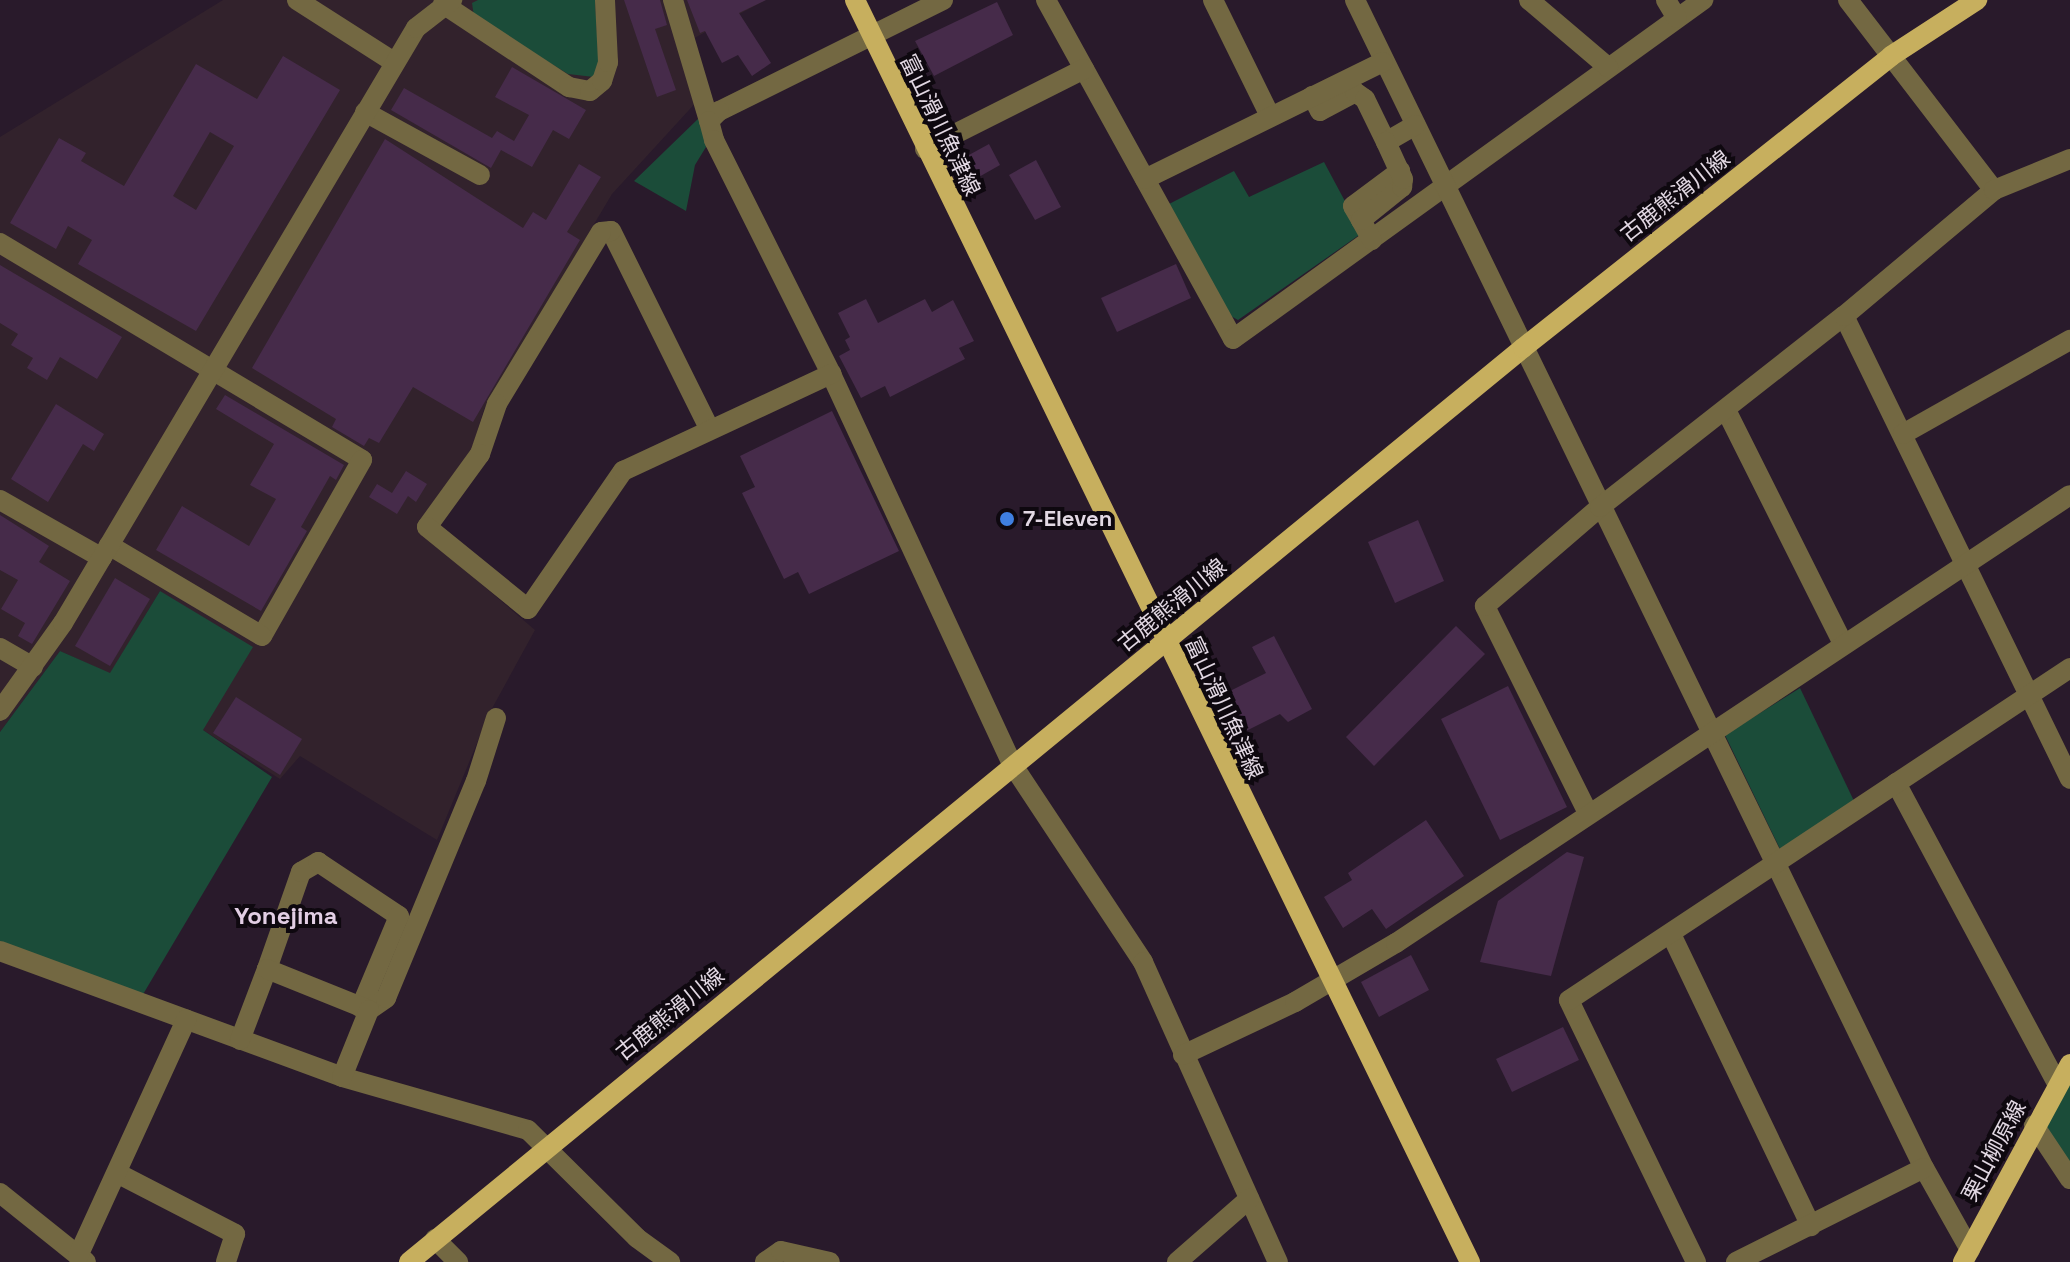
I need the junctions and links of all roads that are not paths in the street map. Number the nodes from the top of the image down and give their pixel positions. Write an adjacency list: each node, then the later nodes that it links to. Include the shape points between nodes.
1 (297, 0): 17 (street)
2 (605, 0): 13 (street, via 608,62 602,81 590,91 569,87)
3 (673, 0): 24 (street)
4 (855, 0): 15 (main road, 富山滑川魚津線)
5 (943, 0): 15 (street)
6 (1046, 0): 20 (street)
7 (1213, 0): 23 (street)
8 (1355, 0): 18 (street)
9 (1529, 0): 19 (street)
10 (1703, 0): 14 (street)
11 (1848, 0): 16 (street)
12 (1977, 0): 16 (main road, 古鹿熊滑川線)
13 (448, 2): 17 (street, via 416,28)
14 (1671, 9): 19 (street)
15 (871, 37): 24 (street, via 719,111); 27 (main road, 富山滑川魚津線)
16 (1891, 56): 32 (street); 37 (main road, 古鹿熊滑川線)
17 (394, 62): 22 (street)
18 (1383, 62): 21 (street); 25 (street)
19 (1608, 67): 31 (street)
20 (1084, 69): 27 (street); 30 (street)
21 (1312, 96): 23 (street); 26 (street, via 1320,111 1355,92 1365,99)
22 (365, 112): 29 (street); 38 (street)
23 (1270, 116): 30 (street)
24 (709, 121): 39 (street)
25 (1415, 125): 26 (street); 31 (street)
26 (1386, 142): 33 (street, via 1402,187 1353,206)
27 (925, 149): 48 (main road, 富山滑川魚津線)
28 (2070, 159): 32 (street)
29 (480, 175)
30 (1145, 179): 33 (street, via 1233,339)
31 (1446, 187): 33 (street); 37 (street)
32 (1994, 190): 35 (street)
33 (1372, 240)
34 (0, 243): 38 (street)
35 (1844, 316): 40 (street); 42 (street)
36 (2070, 340): 42 (street)
37 (1523, 348): 45 (street); 48 (main road, 古鹿熊滑川線)
38 (212, 371): 46 (street); 46 (street, via 362,460 262,636)
39 (831, 374): 41 (street); 57 (street)
40 (1726, 410): 45 (street); 49 (street)
41 (709, 428): 41 (street, via 611,231 601,232 497,404 480,454 427,527 528,609 623,471)
42 (1903, 434): 47 (street)
43 (2070, 495): 47 (street)
44 (0, 500): 46 (street)
45 (1600, 507): 56 (street); 60 (street, via 1485,606)
46 (105, 552): 51 (street)
47 (1962, 563): 49 (street); 53 (street)
48 (1167, 642): 57 (main road, 古鹿熊滑川線); 65 (main road, 富山滑川魚津線)
49 (1843, 644): 56 (street)
50 (0, 648): 51 (street)
51 (33, 667): 54 (street)
52 (2070, 668): 53 (street)
53 (2029, 694): 58 (street); 59 (street)
54 (0, 711)
55 (496, 718): 66 (street, via 476,781 386,998)
56 (1712, 729): 60 (street); 61 (street)
57 (1012, 764): 69 (street, via 1143,962); 74 (main road, 古鹿熊滑川線)
58 (2070, 779)
59 (1896, 783): 61 (street); 72 (street)
60 (1587, 811): 65 (street, via 1396,943)
61 (1778, 863): 62 (street); 75 (street)
62 (1671, 934): 80 (street); 93 (street, via 1569,1000)
63 (0, 951): 67 (street)
64 (267, 969): 66 (street); 66 (street, via 301,872 318,862 399,916); 68 (street)
65 (1331, 980): 69 (street); 92 (main road, 富山滑川魚津線)
66 (365, 1008): 71 (street)
67 (186, 1020): 68 (street); 76 (street)
68 (240, 1040): 71 (street)
69 (1183, 1055): 79 (street)
70 (2070, 1064): 72 (main road, 栗山柳原線)
71 (342, 1077): 74 (street, via 528,1130)
72 (2058, 1085): 73 (main road, 栗山柳原線)
73 (2034, 1125): 77 (street); 82 (main road, 栗山柳原線)
74 (548, 1145): 81 (main road, 古鹿熊滑川線); 87 (street, via 637,1238)
75 (1924, 1168): 80 (street); 82 (street)
76 (117, 1173): 83 (street); 84 (street, via 235,1234)
77 (2070, 1179)
78 (0, 1193): 83 (street)
79 (1249, 1199): 90 (street); 91 (street)
80 (1811, 1226): 94 (street)
81 (435, 1239): 85 (main road, 古鹿熊滑川線); 86 (street)
82 (1966, 1256)
83 (82, 1259)
84 (226, 1262)
85 (409, 1262)
86 (458, 1262)
87 (670, 1262)
88 (765, 1262): 89 (street, via 781,1251 794,1251)
89 (830, 1262)
90 (1177, 1262)
91 (1278, 1262)
92 (1470, 1262)
93 (1696, 1262)
94 (1736, 1262)

